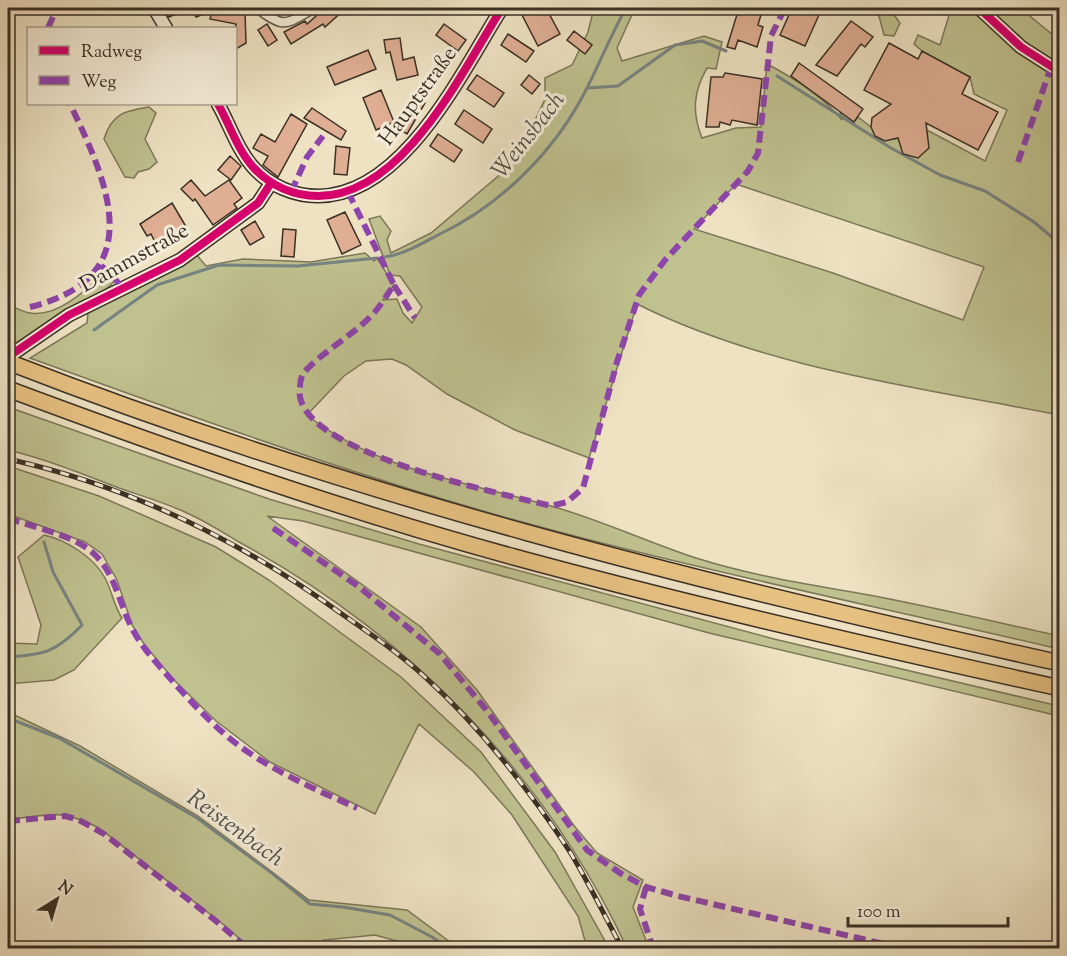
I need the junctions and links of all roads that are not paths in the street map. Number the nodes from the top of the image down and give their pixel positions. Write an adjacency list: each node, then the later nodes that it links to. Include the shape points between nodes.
1 (154, 8): 6 (street)
2 (257, 8): 3 (street, via 277,23 287,23)
3 (315, 8)
4 (502, 8): 9 (street, Hauptstraße, via 427,125 385,172 367,184 330,196 291,192)
5 (980, 8): 7 (street, via 1021,47)
6 (164, 27)
7 (1059, 72)
8 (218, 105): 9 (street, Hauptstraße, via 238,147)
9 (271, 183): 10 (street, Dammstraße, via 258,203 180,260 69,315)
10 (8, 357)
11 (8, 362): 13 (highway, via 298,466 510,530 714,583)
12 (8, 389): 14 (highway, via 302,493 514,557 708,607)
13 (1059, 663)
14 (1059, 688)

